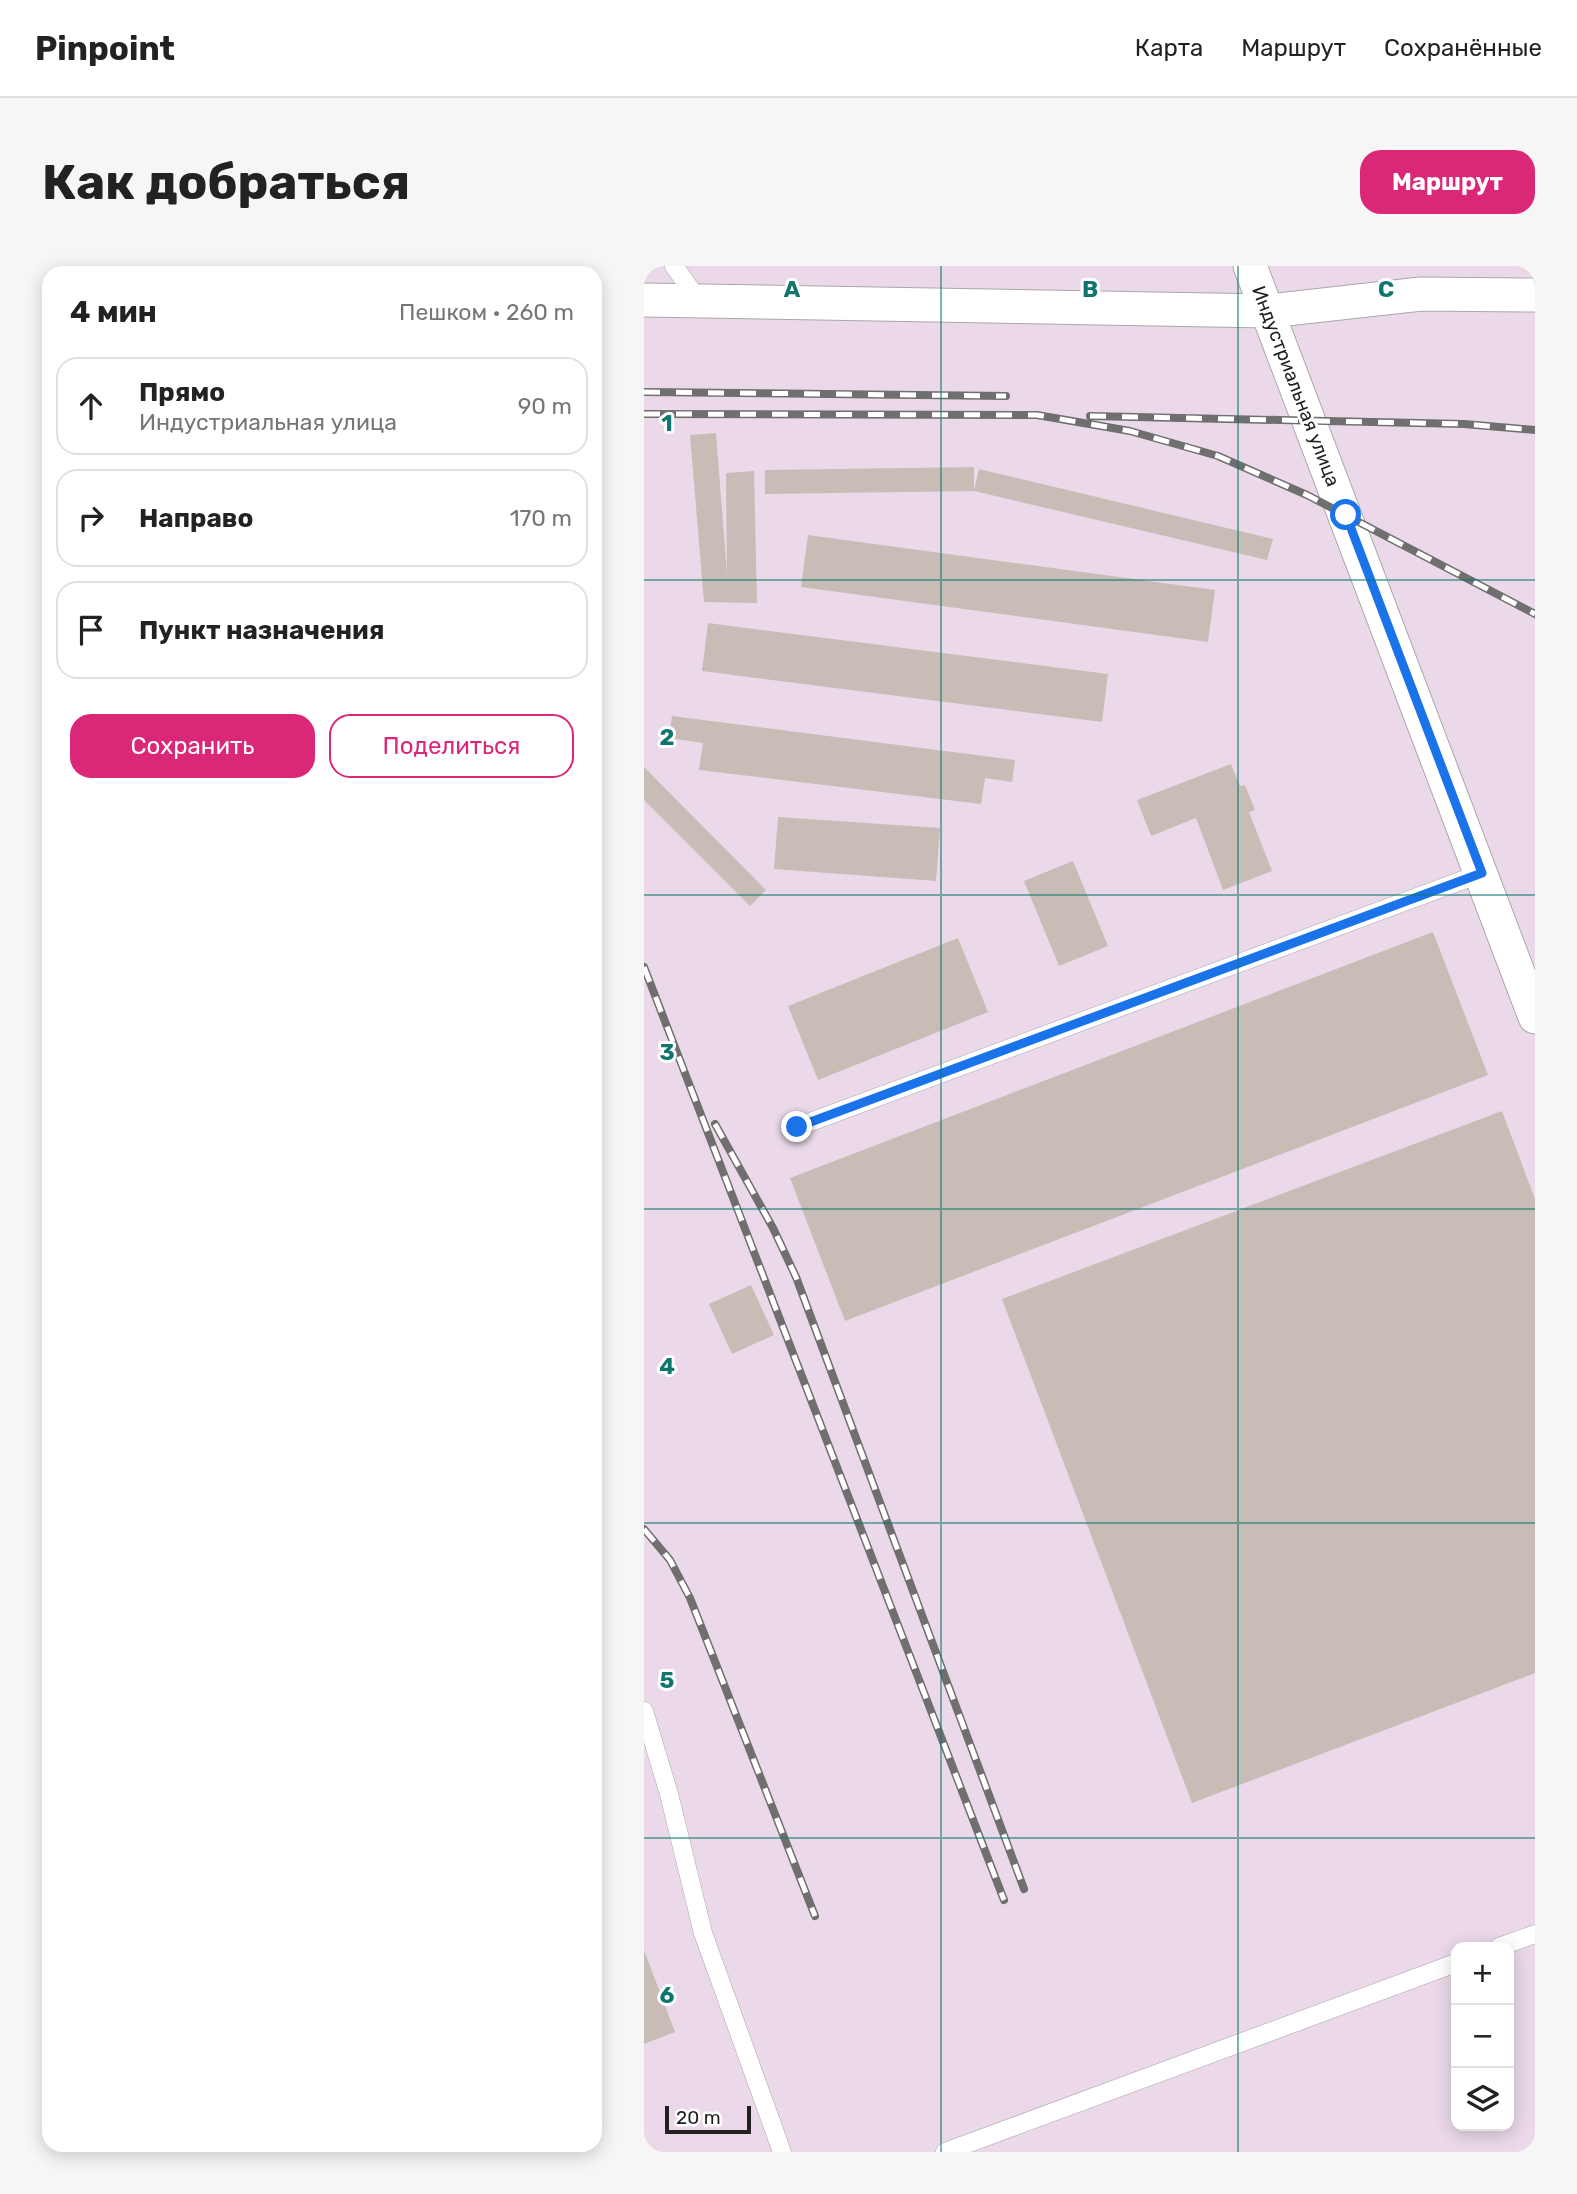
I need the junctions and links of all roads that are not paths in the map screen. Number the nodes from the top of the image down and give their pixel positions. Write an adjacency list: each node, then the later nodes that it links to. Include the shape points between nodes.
1 (674, 266): 5 (lane)
2 (1250, 266): 6 (street, Индустриальная улица)
3 (1535, 295): 6 (street, via 1421,294)
4 (644, 300): 5 (street)
5 (699, 301): 6 (street)
6 (1268, 311): 7 (street, Индустриальная улица)
7 (1482, 873): 8 (street, Индустриальная улица); 9 (lane)
8 (1535, 1017)
9 (797, 1127)
10 (644, 1711): 14 (lane, via 704,1933)
11 (1535, 1934): 12 (lane)
12 (1513, 1942)
13 (1451, 1965): 15 (lane)
14 (782, 2152)
15 (945, 2152)

